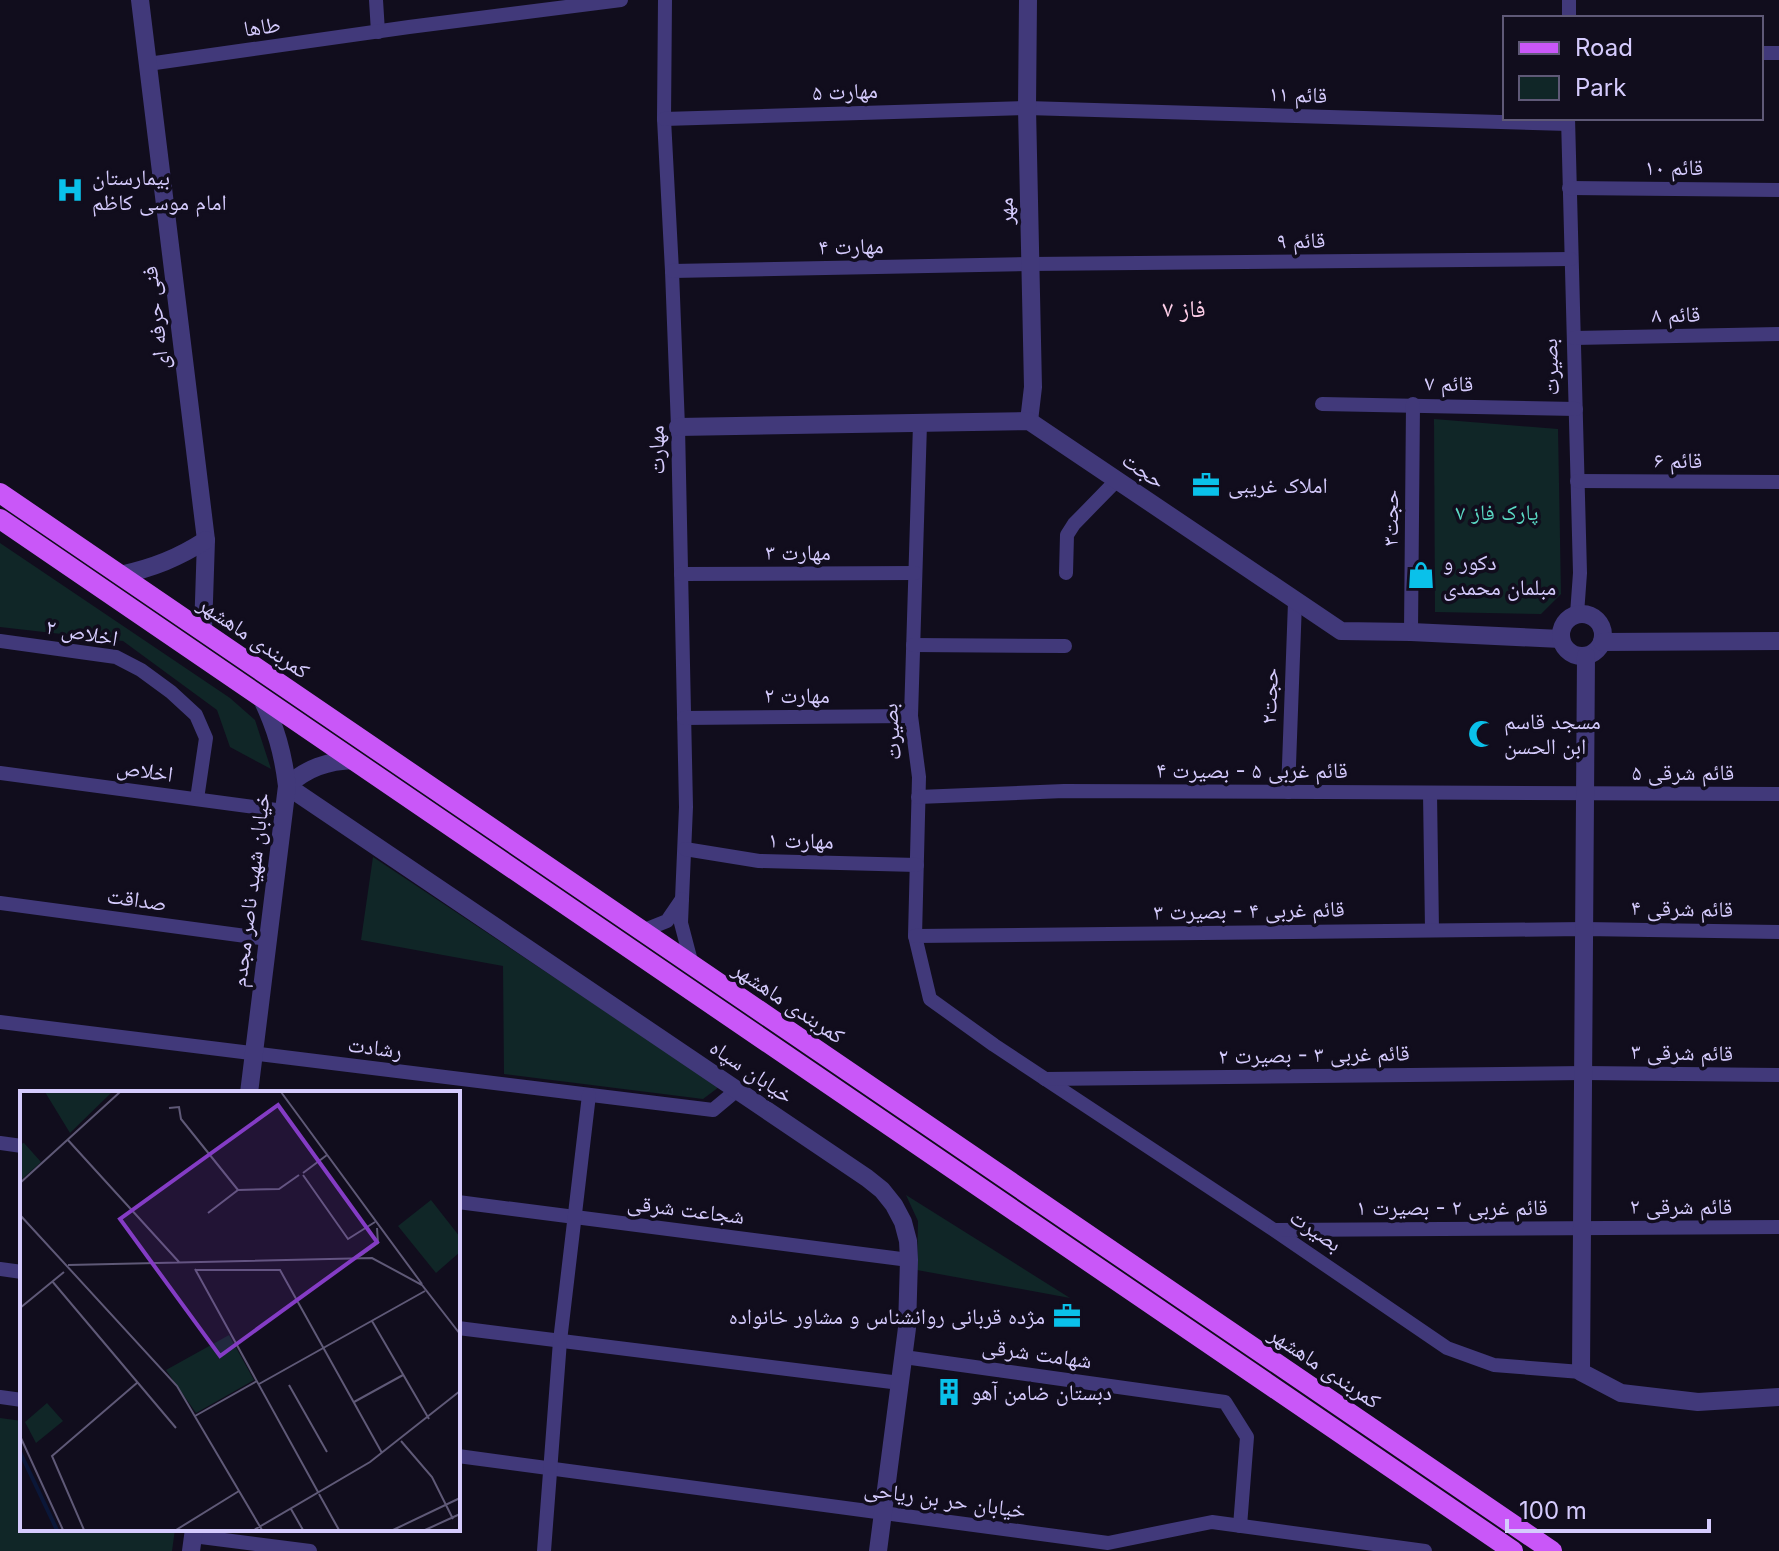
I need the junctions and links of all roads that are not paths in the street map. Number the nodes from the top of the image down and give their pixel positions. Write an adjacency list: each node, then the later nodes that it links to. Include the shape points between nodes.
1 (140, 0): 7 (street, فنی حرفه ای)
2 (376, 0): 6 (street)
3 (621, 0): 6 (street, طاها)
4 (665, 0): 9 (street, مهارت)
5 (1028, 0): 8 (street, مهر)
6 (378, 32): 7 (street, طاها)
7 (148, 64): 31 (street, فنی حرفه ای)
8 (1027, 108): 9 (street, مهارت ۵); 10 (street, قائم ۱۱); 16 (street, مهر)
9 (664, 119): 17 (street, مهارت)
10 (1503, 119)
11 (1526, 120): 12 (street, قائم ۱۱)
12 (1568, 121): 13 (street, بصیرت)
13 (1569, 188): 14 (street, قائم ۱۰); 15 (street, بصیرت)
14 (1779, 190)
15 (1571, 259): 16 (street, قائم ۹); 19 (street, بصیرت)
16 (1030, 264): 17 (street, مهارت ۴); 23 (street, مهر)
17 (672, 271): 25 (street, مهارت)
18 (1779, 334): 19 (street, قائم ۸)
19 (1574, 338): 22 (street, بصیرت)
20 (1322, 404): 21 (street, قائم ۷)
21 (1413, 404): 22 (street, قائم ۷); 39 (street, حجت۳)
22 (1576, 409): 27 (street, بصیرت)
23 (1029, 421): 24 (street); 26 (street, حجت)
24 (920, 424): 25 (street); 32 (street, بصیرت)
25 (678, 427): 34 (street, مهارت)
26 (1116, 481): 33 (street, via 1067,535); 36 (street, حجت)
27 (1577, 481): 28 (street, قائم ۶); 37 (street, بصیرت)
28 (1779, 482)
29 (0, 493): 35 (main road, کمربندی ماهشهر)
30 (0, 519): 47 (main road, کمربندی ماهشهر)
31 (206, 540): 35 (street, via 182,556); 38 (street, فنی حرفه ای)
32 (915, 573): 34 (street, مهارت ۳); 44 (street, بصیرت)
33 (1066, 573)
34 (681, 574): 49 (street, مهارت)
35 (120, 575): 38 (main road, کمربندی ماهشهر)
36 (1295, 602): 39 (street, حجت, via 1341,631); 53 (street, حجت۲)
37 (1577, 614): 40 (street, via 1566,621); 43 (street, via 1596,619)
38 (203, 631): 66 (main road, کمربندی ماهشهر)
39 (1411, 632): 40 (street, حجت)
40 (1561, 639): 46 (street, via 1573,654)
41 (0, 641): 58 (street, اخلاص ۲, via 116,657 171,692 196,715 206,738)
42 (1779, 641): 43 (street)
43 (1602, 642): 46 (street)
44 (913, 645): 45 (street); 48 (street, بصیرت)
45 (1065, 646)
46 (1586, 656): 55 (street)
47 (261, 697): 50 (main road, کمربندی ماهشهر); 52 (street, خیابان شهید ناصر مجدم, via 284,755)
48 (911, 716): 49 (street, مهارت ۲); 57 (street, بصیرت)
49 (684, 718): 60 (street, مهارت)
50 (354, 760): 52 (street, via 318,766); 108 (main road, کمربندی ماهشهر)
51 (0, 773): 58 (street, اخلاص)
52 (287, 786): 59 (street, خیابان شهید ناصر مجدم); 76 (street, خیابان سپاه)
53 (1288, 792): 54 (street, قائم غربی ۵ - بصیرت ۴); 57 (street, قائم غربی ۵ - بصیرت ۴, via 1064,791)
54 (1430, 793): 55 (street, قائم غربی ۵ - بصیرت ۴); 65 (street)
55 (1586, 794): 56 (street, قائم شرقی ۵); 64 (street)
56 (1779, 794)
57 (918, 797): 61 (street, بصیرت)
58 (197, 799): 59 (street, اخلاص)
59 (284, 811): 69 (street, خیابان شهید ناصر مجدم)
60 (685, 849): 61 (street, مهارت ۱, via 759,861); 62 (street, مهارت)
61 (917, 865): 68 (street, بصیرت)
62 (682, 899): 66 (street, via 667,921); 70 (street, مهارت, via 681,923)
63 (0, 903): 69 (street, صداقت)
64 (1584, 929): 65 (street, قائم غربی ۴ - بصیرت ۳); 67 (street, قائم شرقی ۴); 73 (street)
65 (1432, 930): 68 (street, قائم غربی ۴ - بصیرت ۳)
66 (642, 931): 70 (main road, کمربندی ماهشهر)
67 (1779, 932)
68 (915, 936): 75 (street, بصیرت, via 930,999)
69 (268, 939): 72 (street, خیابان شهید ناصر مجدم)
70 (692, 965): 109 (main road, کمربندی ماهشهر)
71 (0, 1022): 72 (street, رشادت)
72 (254, 1054): 77 (street, خیابان شهید ناصر مجدم); 78 (street, رشادت)
73 (1584, 1073): 74 (street, قائم شرقی ۳); 75 (street, قائم غربی ۳ - بصیرت ۲); 84 (street)
74 (1779, 1075)
75 (1045, 1079): 85 (street, بصیرت)
76 (737, 1090): 78 (street, رشادت, via 713,1110); 86 (street, خیابان سپاه, via 882,1190 903,1222)
77 (249, 1091)
78 (589, 1095): 82 (street)
79 (0, 1143): 80 (street)
80 (20, 1146)
81 (460, 1202): 82 (street, شجاعت شرقی)
82 (575, 1217): 86 (street, شجاعت شرقی); 90 (street)
83 (1779, 1227): 84 (street, قائم شرقی ۲)
84 (1583, 1228): 85 (street, قائم غربی ۲ - بصیرت ۱); 92 (street)
85 (1274, 1230): 92 (street, بصیرت, via 1447,1348 1494,1365)
86 (909, 1260): 91 (street, خیابان سپاه)
87 (0, 1269): 88 (street)
88 (20, 1272)
89 (460, 1328): 90 (street)
90 (560, 1341): 93 (street); 98 (street)
91 (904, 1357): 93 (street, خیابان سپاه); 100 (street, شهامت شرقی, via 1225,1402 1247,1437)
92 (1581, 1372): 95 (street, via 1621,1393 1698,1402)
93 (900, 1383): 99 (street, خیابان سپاه)
94 (0, 1397): 96 (street)
95 (1779, 1397)
96 (20, 1400)
97 (460, 1456): 98 (street, خیابان حر بن ریاحی)
98 (550, 1468): 99 (street, خیابان حر بن ریاحی); 105 (street)
99 (883, 1513): 103 (street, خیابان حر بن ریاحی); 106 (street, خیابان سپاه)
100 (1240, 1526): 102 (street, خیابان حر بن ریاحی); 103 (street, خیابان حر بن ریاحی, via 1212,1522)
101 (192, 1539): 104 (street)
102 (1332, 1545): 107 (street, خیابان حر بن ریاحی)
103 (1110, 1548)
104 (310, 1551)
105 (544, 1551)
106 (878, 1551)
107 (1425, 1551)
108 (1513, 1551)
109 (1552, 1551)

